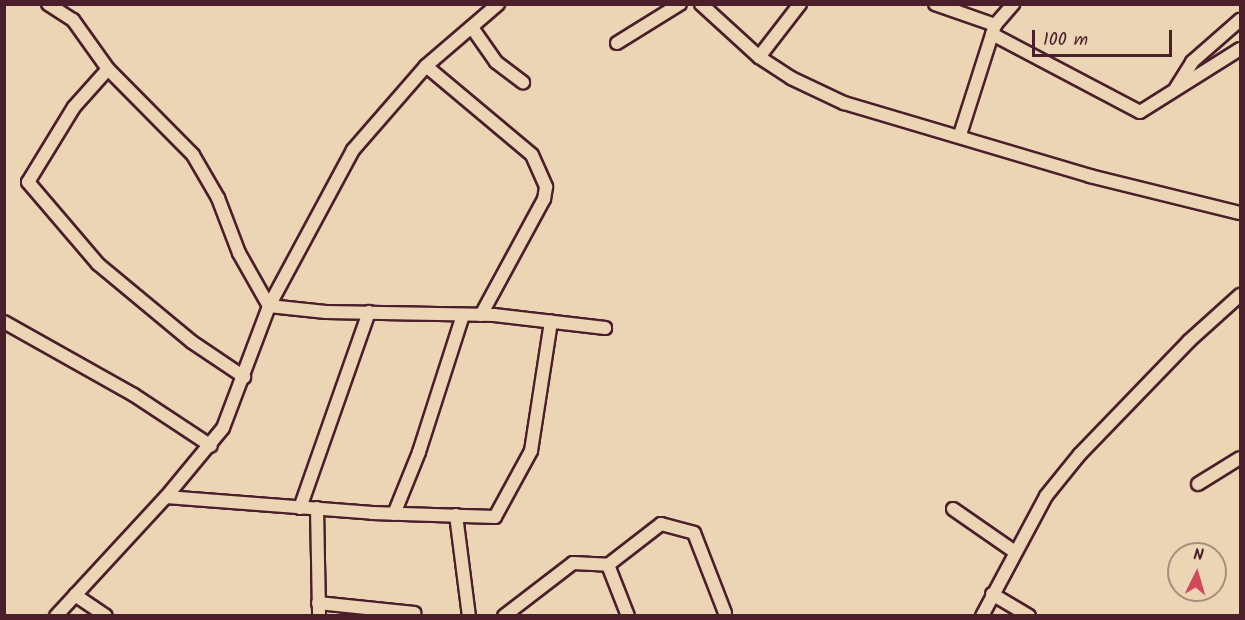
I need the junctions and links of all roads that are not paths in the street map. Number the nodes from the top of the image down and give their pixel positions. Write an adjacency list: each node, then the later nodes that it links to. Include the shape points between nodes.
1 (48, 4): 15 (street, via 73,20)
2 (498, 4): 9 (street)
3 (680, 4): 11 (street)
4 (701, 4): 13 (street)
5 (800, 4): 13 (street)
6 (1013, 4): 10 (street)
7 (935, 5): 10 (street)
8 (1240, 20): 17 (street, via 1192,62)
9 (473, 29): 14 (street); 16 (street, via 496,62)
10 (993, 30): 17 (street, via 1132,110 1149,109); 18 (street)
11 (617, 43)
12 (1240, 49): 17 (street)
13 (759, 57): 18 (street, via 791,78 844,103 883,117)
14 (426, 66): 21 (street, via 353,150); 24 (street, via 532,155 546,187 544,199)
15 (108, 69): 21 (street, via 193,155); 28 (street, via 68,116 28,182 98,264 192,342)
16 (523, 82)
17 (1173, 93)
18 (960, 135): 19 (street, via 1090,176)
19 (1240, 213)
20 (1240, 295): 38 (street, via 1189,341 1080,454 1046,496)
21 (269, 306): 22 (street); 28 (street)
22 (369, 312): 23 (street); 33 (street)
23 (463, 315): 24 (street); 36 (street, via 419,452)
24 (481, 315): 26 (street)
25 (4, 322): 29 (street, via 134,395)
26 (551, 322): 27 (street); 37 (street, via 531,451 495,517)
27 (605, 328)
28 (244, 377): 29 (street)
29 (212, 446): 32 (street)
30 (1240, 458): 31 (street)
31 (1198, 484)
32 (166, 497): 33 (street); 40 (street)
33 (300, 508): 34 (street)
34 (317, 508): 36 (street); 42 (street)
35 (953, 509): 38 (street)
36 (394, 514): 37 (street)
37 (456, 515): 47 (street)
38 (1015, 552): 41 (street)
39 (608, 565): 44 (street, via 662,524 694,534); 48 (street, via 573,563); 49 (street)
40 (75, 594): 45 (street); 46 (street)
41 (992, 594): 50 (street); 51 (street)
42 (318, 609): 43 (street)
43 (414, 613)
44 (725, 613)
45 (56, 615)
46 (106, 615)
47 (469, 615)
48 (507, 615)
49 (628, 615)
50 (982, 615)
51 (1029, 615)

